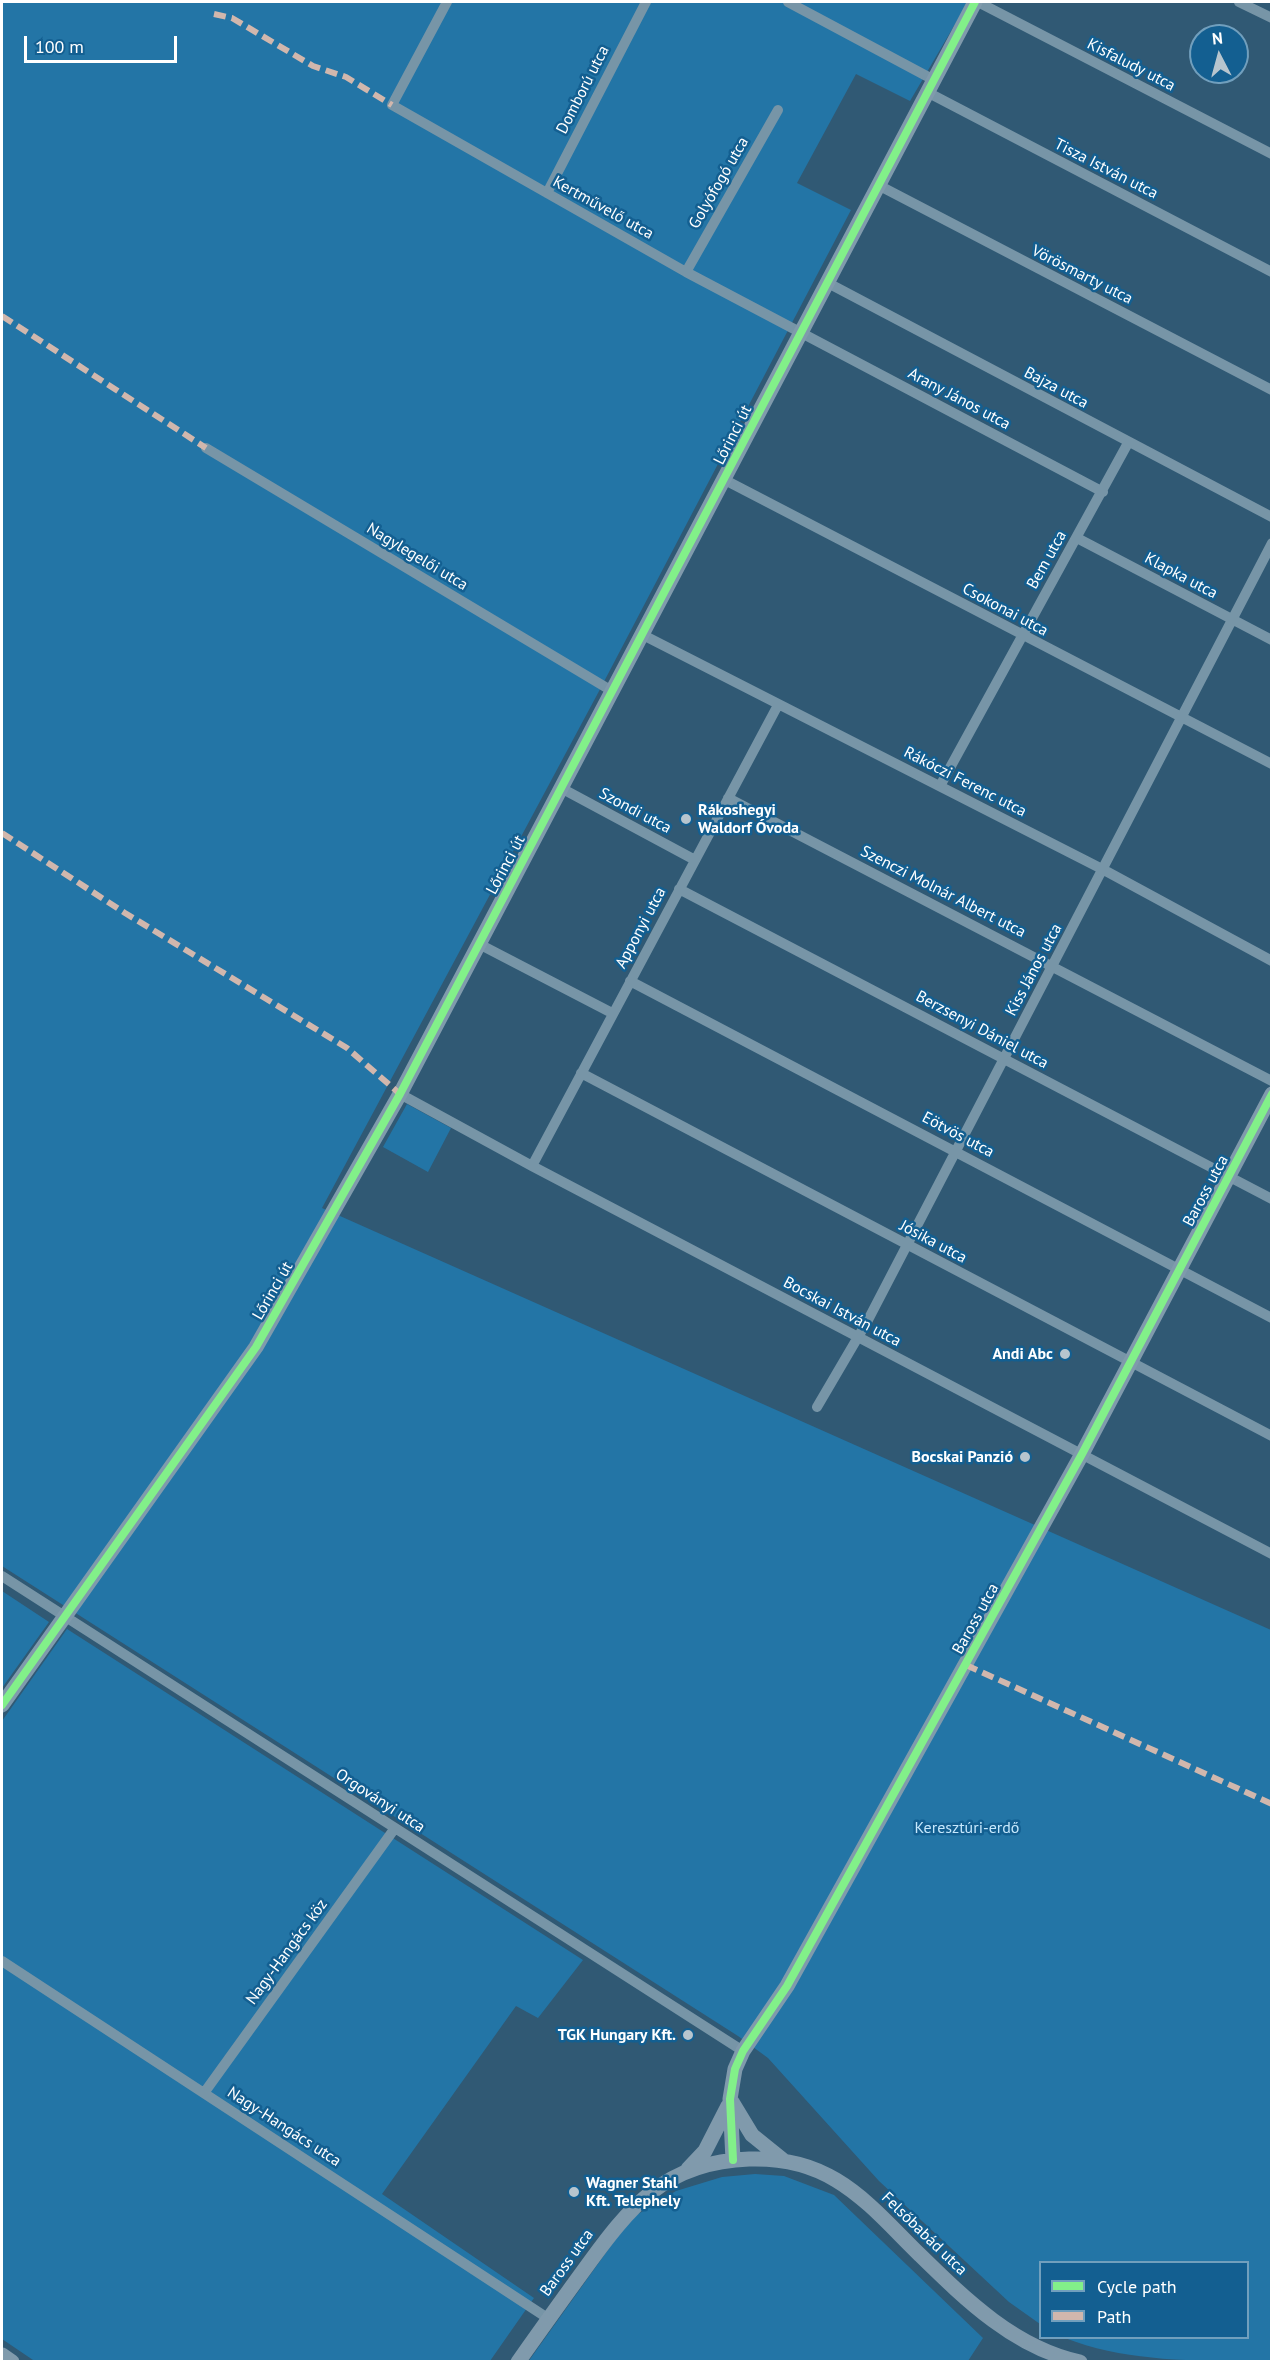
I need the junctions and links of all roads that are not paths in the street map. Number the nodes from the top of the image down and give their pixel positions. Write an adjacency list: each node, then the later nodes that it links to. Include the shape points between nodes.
1 (447, 2): 11 (street, Kertművelő utca, via 392,105)
2 (646, 2): 11 (street, Domború utca)
3 (788, 2): 7 (street, Tisza István utca)
4 (976, 2): 7 (street, Lőrinci út); 9 (street, Kisfaludy utca)
5 (1239, 2): 6 (street)
6 (1272, 18)
7 (930, 86): 10 (street, Lőrinci út); 13 (street, Tisza István utca)
8 (778, 110): 12 (street, Golyófogó utca)
9 (1272, 154)
10 (880, 186): 14 (street, Lőrinci út); 16 (street, Vörösmarty utca)
11 (547, 193): 12 (street, Kertművelő utca)
12 (686, 272): 15 (street, Kertművelő utca)
13 (1272, 272)
14 (828, 283): 15 (street, Lőrinci út); 17 (street, Bajza utca)
15 (801, 332): 19 (street, Lőrinci út); 20 (street, Arany János utca)
16 (1272, 390)
17 (1128, 443): 20 (street, Bem utca); 21 (street, Bajza utca)
18 (206, 448): 28 (street, Nagylegelői utca)
19 (725, 480): 25 (street, Lőrinci út); 26 (street, Csokonai utca)
20 (1103, 492): 22 (street, Bem utca)
21 (1272, 517)
22 (1077, 538): 24 (street, Klapka utca); 26 (street, Bem utca)
23 (1272, 543): 24 (street, Kiss János utca)
24 (1232, 620): 27 (street, Klapka utca); 30 (street, Kiss János utca)
25 (643, 635): 28 (street, Lőrinci út); 29 (street, Rákóczi Ferenc utca)
26 (1022, 636): 30 (street, Csokonai utca); 32 (street, Bem utca)
27 (1272, 640)
28 (612, 691): 33 (street, Lőrinci út)
29 (778, 705): 32 (street, Rákóczi Ferenc utca); 34 (street, Apponyi utca)
30 (1182, 717): 31 (street, Csokonai utca); 36 (street, Kiss János utca)
31 (1272, 764)
32 (940, 786): 36 (street, Rákóczi Ferenc utca)
33 (561, 789): 35 (street, Szondi utca); 38 (street, Lőrinci út)
34 (728, 798): 35 (street, Apponyi utca); 40 (street, Szenczi Molnár Albert utca)
35 (694, 860): 37 (street, Apponyi utca)
36 (1104, 870): 39 (street, Rákóczi Ferenc utca); 40 (street, Kiss János utca)
37 (679, 889): 41 (street, Apponyi utca); 43 (street, Berzsenyi Dániel utca)
38 (479, 944): 42 (street); 46 (street, Lőrinci út)
39 (1272, 961)
40 (1053, 967): 43 (street, Kiss János utca); 45 (street, Szenczi Molnár Albert utca)
41 (630, 981): 42 (street, Apponyi utca); 48 (street, Eötvös utca)
42 (612, 1013): 44 (street, Apponyi utca)
43 (1005, 1059): 48 (street, Kiss János utca); 50 (street, Berzsenyi Dániel utca)
44 (581, 1073): 49 (street, Apponyi utca); 52 (street, Jósika utca)
45 (1272, 1081)
46 (400, 1094): 49 (street, Bocskai István utca); 62 (street, Lőrinci út, via 256,1347)
47 (1272, 1094): 50 (street, Baross utca)
48 (956, 1151): 52 (street, Kiss János utca); 53 (street, Eötvös utca)
49 (532, 1166): 55 (street, Bocskai István utca)
50 (1228, 1177): 51 (street, Berzsenyi Dániel utca); 53 (street, Baross utca)
51 (1272, 1199)
52 (906, 1245): 55 (street, Kiss János utca); 56 (street, Jósika utca)
53 (1179, 1270): 54 (street, Eötvös utca); 56 (street, Baross utca)
54 (1272, 1318)
55 (857, 1336): 57 (street, Kiss János utca); 59 (street, Bocskai István utca)
56 (1131, 1362): 58 (street, Jósika utca); 59 (street, Baross utca)
57 (817, 1407)
58 (1272, 1436)
59 (1082, 1454): 60 (street, Bocskai István utca); 66 (street, Baross utca, via 787,1986)
60 (1272, 1554)
61 (2, 1576): 62 (street, Orgoványi utca)
62 (64, 1616): 63 (street, Lőrinci út); 64 (street, Orgoványi utca)
63 (2, 1706)
64 (395, 1828): 66 (street, Orgoványi utca); 67 (street, Nagy-Hangács köz)
65 (2, 1961): 67 (street, Nagy-Hangács utca)
66 (743, 2051): 68 (street, Baross utca, via 731,2082)
67 (204, 2093): 72 (street, Nagy-Hangács utca)
68 (730, 2099): 69 (street, Baross utca); 70 (street, via 752,2135); 71 (street, Baross utca, via 710,2143)
69 (733, 2160): 70 (street, Felsőbabád utca); 71 (street, Baross utca)
70 (783, 2160): 76 (street, Felsőbabád utca, via 818,2171 854,2192 964,2298 1001,2326 1036,2346)
71 (683, 2173): 72 (street, Baross utca, via 654,2188 618,2223)
72 (549, 2319): 75 (street, Baross utca)
73 (2, 2355): 74 (street)
74 (12, 2361)
75 (518, 2361)
76 (1080, 2361)

